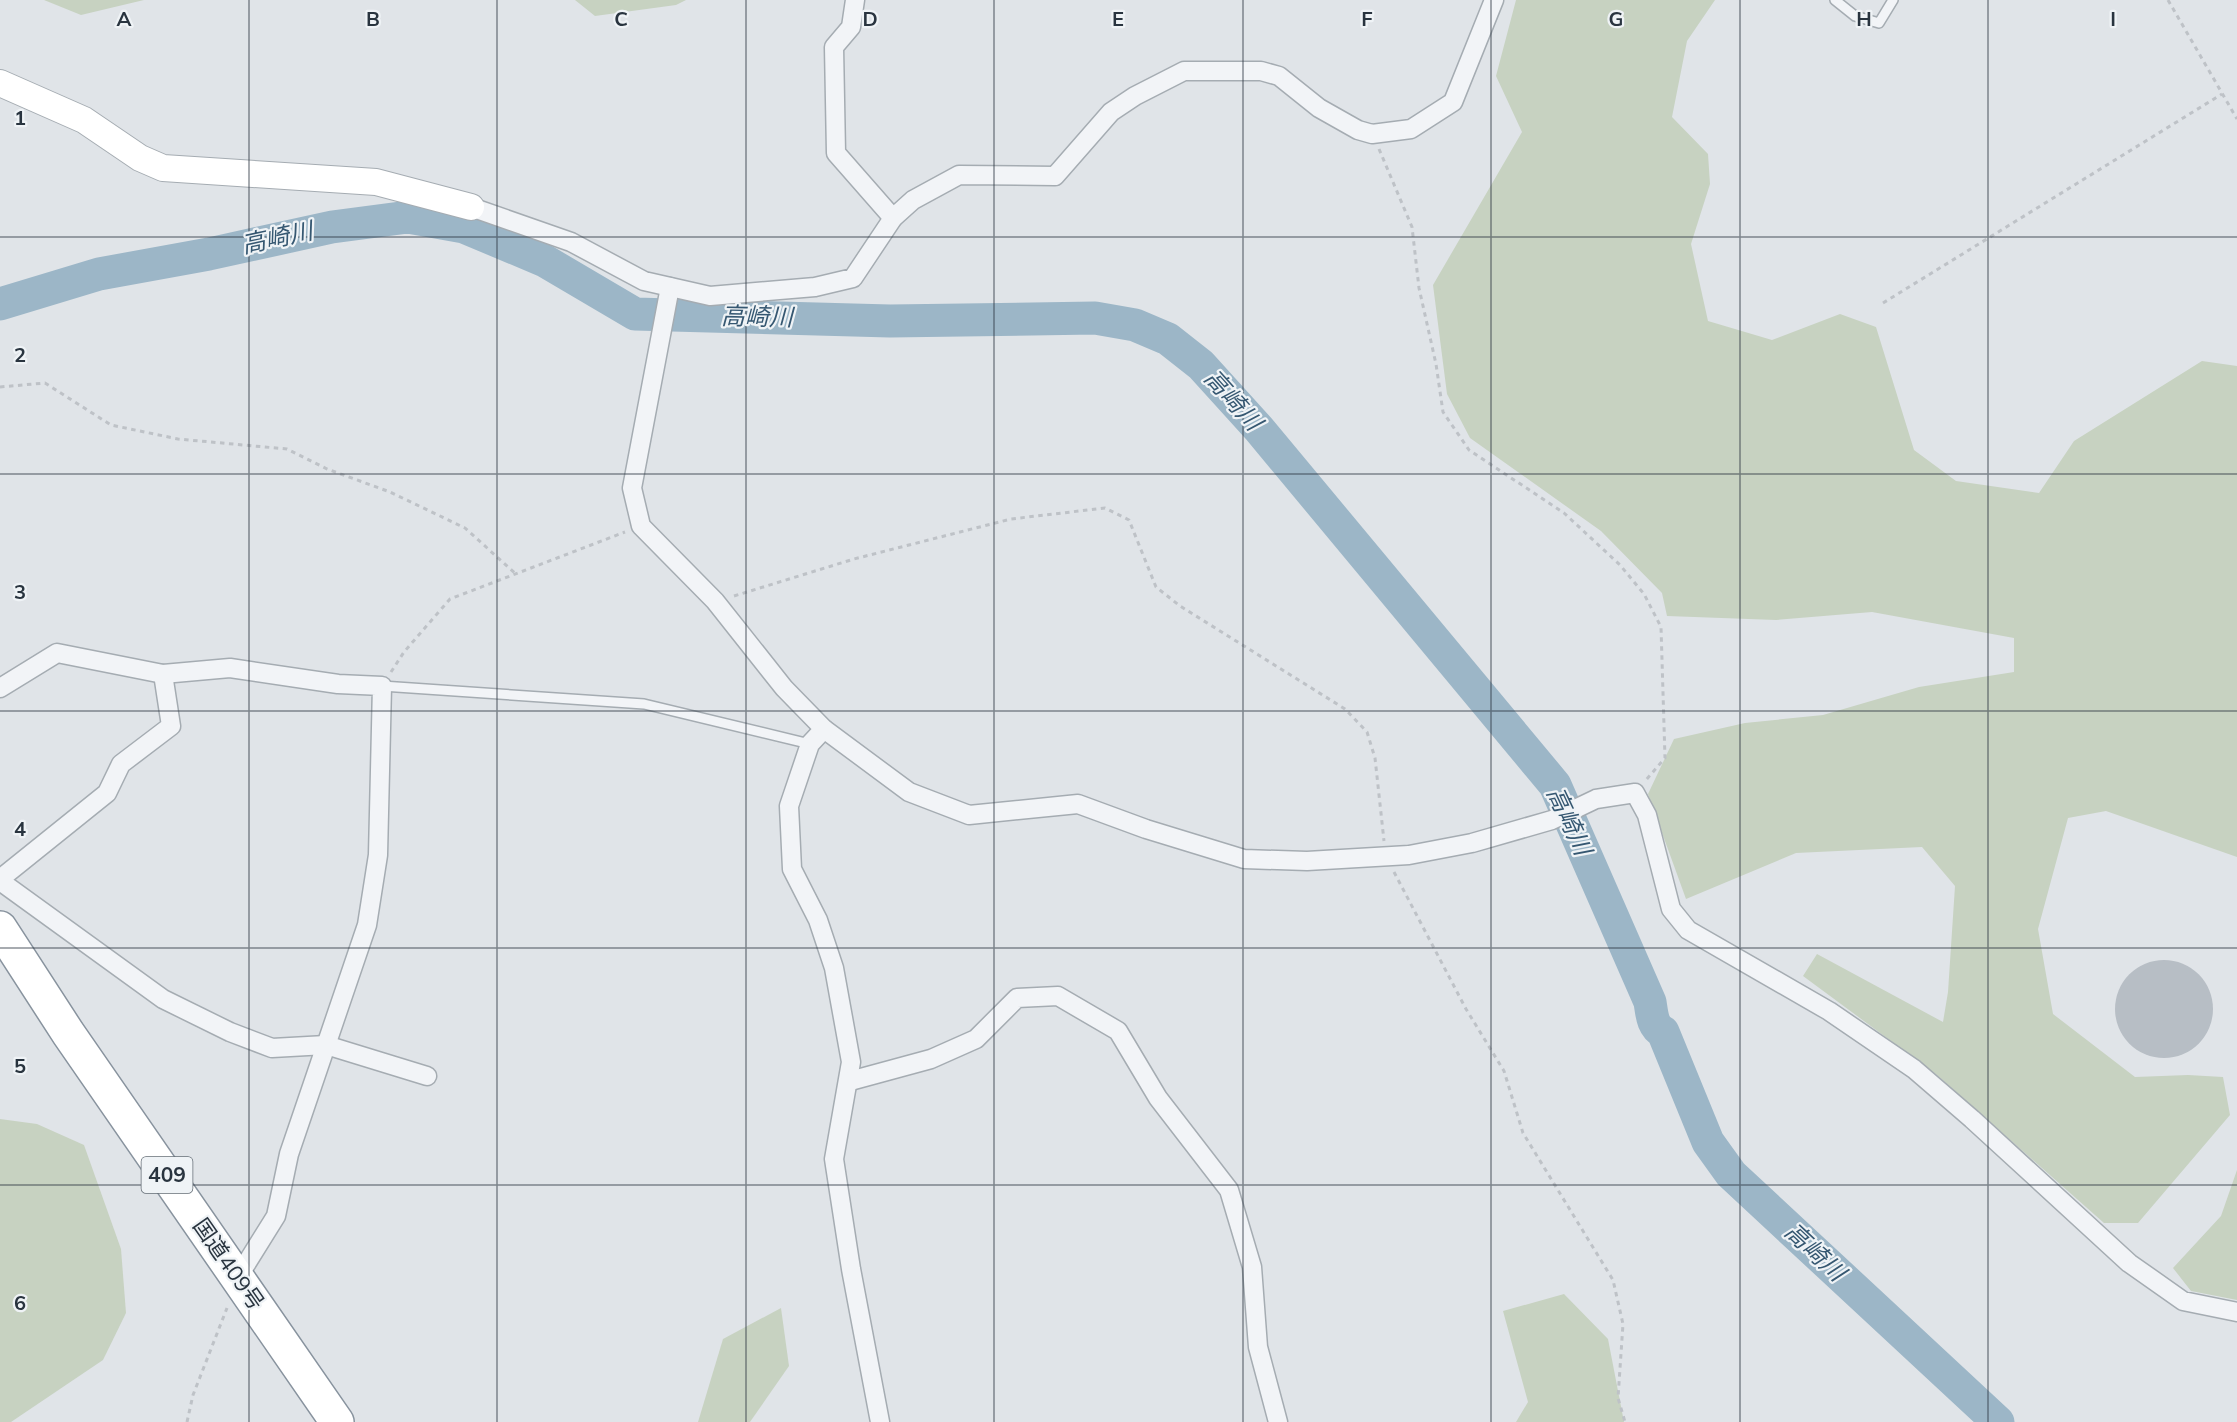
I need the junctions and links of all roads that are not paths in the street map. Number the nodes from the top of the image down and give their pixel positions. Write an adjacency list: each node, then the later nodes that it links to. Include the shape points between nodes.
1 (855, 0): 7 (street, via 850,27 834,47 836,153)
2 (1494, 0): 7 (street, via 1453,102 1411,129 1372,134 1358,130 1319,108 1279,76 1261,71 1184,71 1111,112 1055,176 959,175 913,200)
3 (1834, 0): 4 (lane, via 1855,16 1879,23)
4 (1893, 0)
5 (0, 83): 6 (street, via 84,120 140,158 163,168 376,182)
6 (471, 207): 8 (street, via 571,242 628,274)
7 (892, 218): 8 (street, via 853,278 815,287 710,296)
8 (670, 288): 12 (street, via 632,488 641,526 715,601 784,688)
9 (163, 674): 10 (street, via 230,668 329,683); 11 (street, via 57,653); 14 (street, via 171,726 121,764 107,793)
10 (381, 686): 13 (lane, via 644,704); 16 (street, via 376,866 367,925)
11 (0, 688)
12 (824, 729): 13 (street); 20 (street, via 909,792 969,815 1078,804 1244,859 1307,861 1409,855 1472,843 1552,820 1596,799 1635,793 1647,815 1671,909 1688,930 1829,1011 1914,1070 2129,1263 2183,1301)
13 (810, 744): 18 (street, via 789,806 792,869 818,920 834,968 851,1062)
14 (0, 880): 16 (street, via 162,999 272,1048)
15 (0, 928): 19 (highway, 国道409号 / 409)
16 (326, 1045): 17 (street); 19 (street, via 289,1154 276,1216)
17 (427, 1076)
18 (850, 1081): 22 (street, via 834,1159); 23 (street, via 932,1059 976,1039 1017,998 1058,996 1118,1031 1158,1098 1229,1190 1252,1267 1258,1347)
19 (238, 1277): 21 (highway, 国道409号 / 409)
20 (2237, 1312)
21 (336, 1422)
22 (880, 1422)
23 (1278, 1422)

